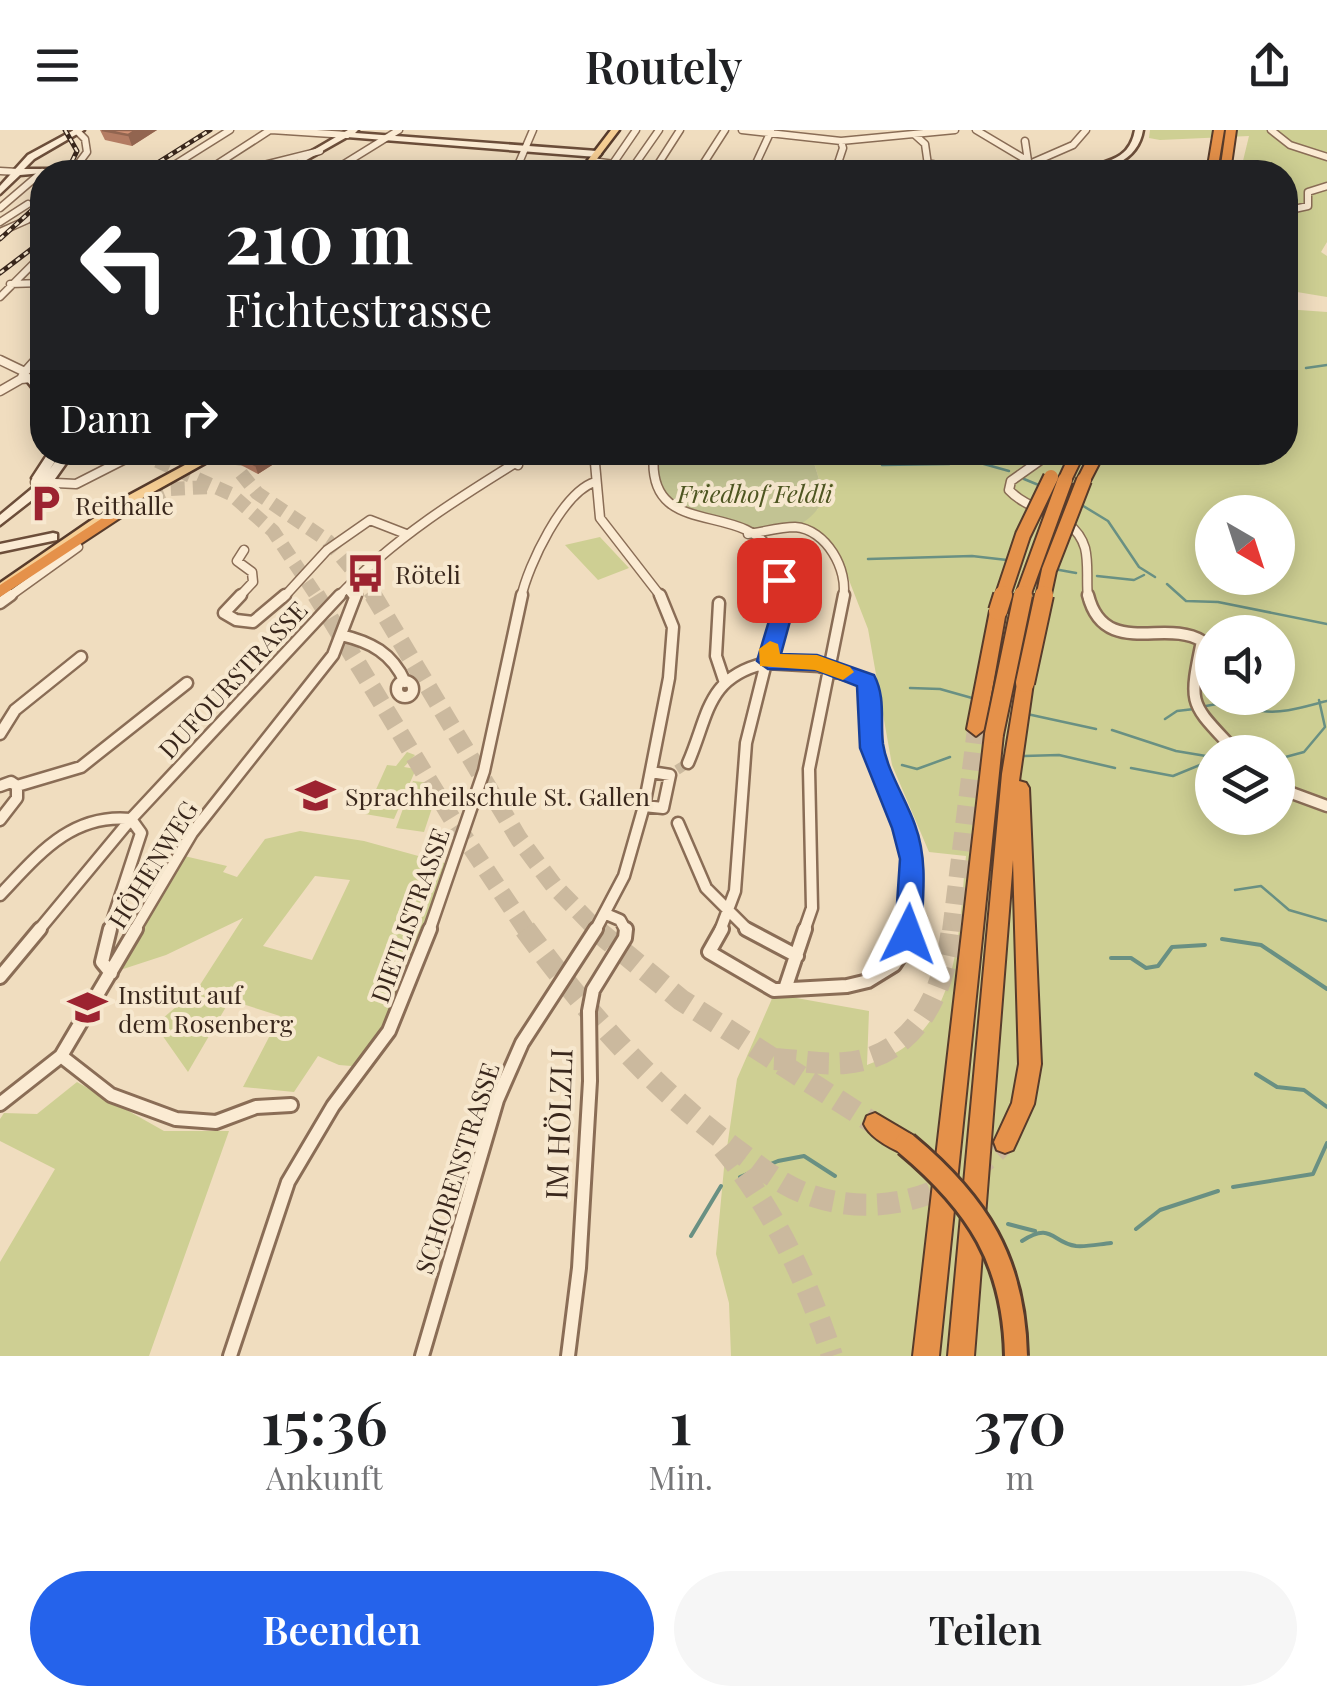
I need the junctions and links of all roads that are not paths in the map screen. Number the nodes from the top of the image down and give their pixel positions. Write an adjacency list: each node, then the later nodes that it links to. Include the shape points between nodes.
1 (78, 130): 30 (street, via 87,152); 52 (street)
2 (230, 130): 31 (street)
3 (271, 130): 19 (street); 32 (street)
4 (399, 130): 23 (street)
5 (533, 130): 26 (street)
6 (615, 130): 29 (main road)
7 (636, 130): 38 (street)
8 (659, 130): 39 (street)
9 (680, 130): 40 (street)
10 (725, 130): 41 (street)
11 (742, 130): 20 (street)
12 (955, 130): 22 (street)
13 (976, 130): 45 (street)
14 (1086, 130): 47 (street, via 1073,145)
15 (1139, 130): 48 (street, via 1137,145)
16 (1218, 130): 49 (highway)
17 (1231, 130): 50 (highway)
18 (1271, 130): 28 (street, via 1290,145)
19 (310, 131): 21 (street)
20 (771, 132): 25 (street); 42 (street)
21 (351, 133): 23 (street); 27 (street)
22 (915, 135): 25 (street); 44 (street, via 926,144)
23 (388, 138): 26 (street); 35 (street)
24 (1025, 140): 46 (street)
25 (840, 141): 43 (street)
26 (525, 148): 29 (street); 36 (street)
27 (320, 150): 33 (street); 34 (street)
28 (1327, 157)
29 (594, 158): 37 (street)
30 (81, 160)
31 (182, 160)
32 (223, 160)
33 (282, 160)
34 (302, 160)
35 (351, 160)
36 (520, 160)
37 (599, 160)
38 (615, 160)
39 (638, 160)
40 (660, 160)
41 (706, 160)
42 (758, 160)
43 (840, 160)
44 (929, 160)
45 (1029, 160)
46 (1031, 160)
47 (1034, 160)
48 (1114, 160)
49 (1214, 160)
50 (1227, 160)
51 (0, 171): 52 (street)
52 (18, 172): 53 (street); 56 (street)
53 (30, 172)
54 (30, 185): 57 (street)
55 (1327, 186): 59 (street, via 1308,192 1308,206)
56 (0, 195): 57 (street)
57 (11, 200): 58 (street); 61 (street, via 28,204)
58 (0, 208)
59 (1298, 208)
60 (30, 218): 62 (street)
61 (0, 222)
62 (0, 232)
63 (30, 265): 65 (street)
64 (30, 283): 65 (street)
65 (10, 284): 66 (street)
66 (0, 297)
67 (0, 360): 68 (street)
68 (30, 373)
69 (30, 378): 70 (street)
70 (0, 391)
71 (49, 465): 85 (street)
72 (56, 465): 85 (street)
73 (113, 465): 85 (street, via 76,484)
74 (183, 465): 91 (main road)
75 (195, 465): 91 (main road)
76 (516, 465): 89 (street, DUFOURSTRASSE)
77 (594, 465): 84 (street, SCHORENSTRASSE)
78 (654, 465): 90 (street, via 653,479 666,500)
79 (1034, 465): 108 (street, via 1009,490 1036,512 1076,528 1088,608 1096,618 1139,638 1184,630 1202,640 1191,694)
80 (1063, 465): 83 (highway)
81 (1068, 465): 83 (highway)
82 (1092, 465): 111 (highway, bridge, via 1049,570 1024,683)
83 (1058, 478): 135 (highway, bridge, via 985,731)
84 (595, 482): 110 (street, SCHORENSTRASSE, via 600,518 658,589 672,627); 132 (street, DIETLISTRASSE, via 575,494 531,566 516,608 488,759 414,975 389,1031 288,1182)
85 (40, 483): 87 (street); 88 (street)
86 (130, 505): 97 (highway)
87 (0, 513)
88 (0, 521)
89 (406, 534): 94 (street, via 370,520 327,550 253,622 224,613 253,582 252,572 237,561); 96 (street, DUFOURSTRASSE)
90 (747, 534): 102 (street, via 773,554 782,596); 103 (street, via 813,530 842,568 844,602)
91 (43, 546): 93 (street); 95 (main road); 97 (main road)
92 (78, 547): 98 (street)
93 (0, 548)
94 (244, 550)
95 (0, 580)
96 (347, 588): 100 (street, HÖHENWEG, via 356,596); 119 (street, DUFOURSTRASSE)
97 (0, 591)
98 (0, 603)
99 (719, 603): 105 (street, via 716,661)
100 (341, 635): 104 (street, via 382,649); 124 (street, HÖHENWEG, via 322,670 192,834)
101 (81, 657): 107 (street, via 14,710)
102 (768, 661): 103 (street); 105 (street); 122 (street, via 746,746)
103 (829, 668): 123 (street, via 809,768 812,908); 126 (street, via 866,681 871,695 872,748 912,859 908,934 894,965 868,981)
104 (405, 682)
105 (725, 682): 109 (street, via 706,708)
106 (187, 683): 113 (street, via 81,767)
107 (0, 734)
108 (1220, 735)
109 (688, 763)
110 (650, 772): 115 (street, SCHORENSTRASSE); 117 (street, via 673,773)
111 (1016, 775): 131 (highway, via 1030,1064 1023,1104); 136 (highway)
112 (0, 786): 113 (street)
113 (17, 786): 118 (street, via 18,798)
114 (1295, 794): 116 (street)
115 (644, 806): 117 (street); 121 (street, SCHORENSTRASSE)
116 (1327, 806)
117 (671, 815): 122 (street, via 699,882)
118 (0, 820)
119 (131, 820): 120 (street, via 98,817 72,826); 124 (street, via 141,833 102,952); 125 (street, DUFOURSTRASSE)
120 (0, 895)
121 (606, 914): 133 (street, SCHORENSTRASSE, via 522,1043 497,1100); 134 (street, IM HÖLZLI, via 626,929 592,990 589,1012 580,1256)
122 (729, 914): 123 (street, via 762,941); 126 (street, via 709,952 774,990)
123 (798, 956): 126 (street)
124 (111, 972): 127 (street, HÖHENWEG)
125 (0, 976)
126 (785, 989)
127 (62, 1056): 128 (street, HÖHENWEG); 129 (street, via 129,1104 170,1118 216,1122 255,1107)
128 (0, 1104)
129 (291, 1105)
130 (875, 1124): 137 (highway, bridge, via 958,1190 994,1245 1012,1296)
131 (1005, 1142)
132 (230, 1356)
133 (422, 1356)
134 (568, 1356)
135 (926, 1356)
136 (961, 1356)
137 (1016, 1356)

